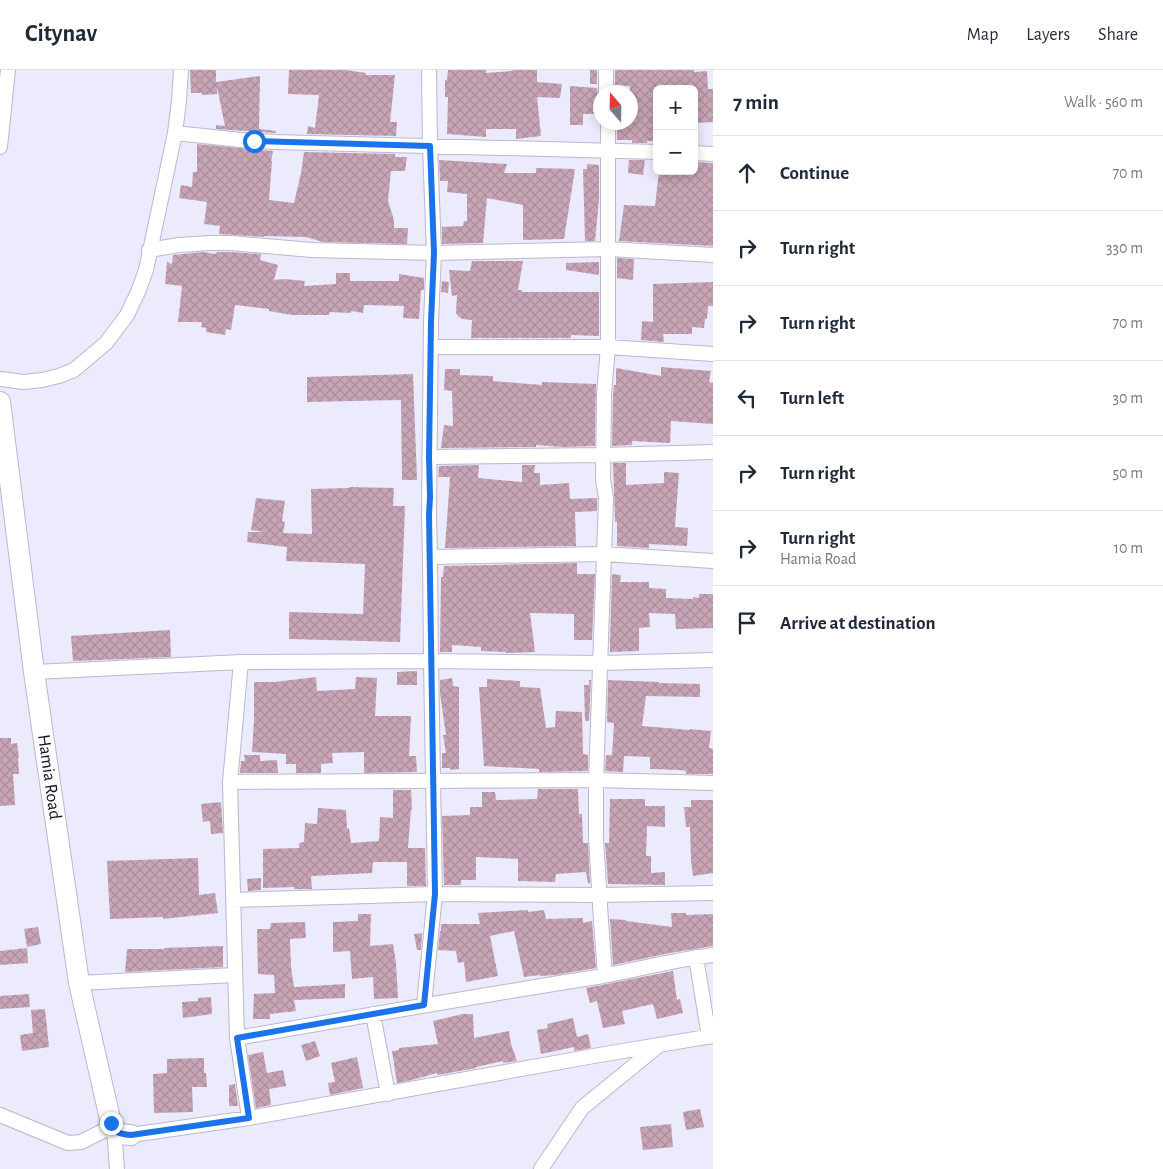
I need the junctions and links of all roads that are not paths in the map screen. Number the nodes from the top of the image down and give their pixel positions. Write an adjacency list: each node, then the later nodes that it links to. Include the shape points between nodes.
1 (8, 70): 9 (street)
2 (181, 70): 7 (street)
3 (429, 70): 8 (street)
4 (606, 70): 5 (street)
5 (606, 85)
6 (608, 130): 10 (street)
7 (174, 133): 8 (street, via 275,142); 15 (street)
8 (430, 146): 10 (street); 16 (street)
9 (0, 147)
10 (608, 150): 11 (street); 14 (street)
11 (653, 152)
12 (698, 153): 13 (street)
13 (713, 154)
14 (608, 249): 16 (street); 17 (street); 19 (street)
15 (149, 250): 16 (street, via 231,243 312,250); 21 (street, via 138,292 127,315 106,343 74,370 59,376 24,382)
16 (434, 253): 18 (street)
17 (713, 255)
18 (432, 347): 19 (street); 26 (street)
19 (608, 347): 20 (street); 25 (street)
20 (713, 354)
21 (0, 379)
22 (0, 402): 23 (street, Hamia Road)
23 (2, 439): 34 (street, Hamia Road)
24 (713, 452): 25 (street)
25 (603, 455): 26 (street); 27 (street, via 606,498)
26 (429, 457): 28 (street)
27 (604, 554): 28 (street); 29 (street); 33 (street)
28 (430, 557): 31 (street)
29 (713, 561)
30 (713, 660): 33 (street)
31 (431, 661): 32 (street); 33 (street); 35 (street)
32 (241, 662): 34 (street); 37 (street)
33 (601, 663): 36 (street)
34 (34, 672): 47 (street, Hamia Road)
35 (433, 780): 36 (street); 37 (street); 40 (street)
36 (596, 780): 38 (street); 41 (street)
37 (230, 782): 42 (street)
38 (713, 783)
39 (713, 893): 41 (street)
40 (435, 894): 41 (street); 42 (street); 48 (street)
41 (599, 895): 46 (street)
42 (233, 900): 45 (street)
43 (713, 955): 44 (street)
44 (696, 957): 46 (street); 50 (street)
45 (234, 975): 47 (street); 51 (street)
46 (605, 975): 48 (street)
47 (79, 983): 56 (street, Hamia Road, via 110,1116)
48 (424, 1005): 49 (street)
49 (373, 1014): 51 (street); 53 (street)
50 (711, 1036): 52 (street)
51 (237, 1038): 55 (street)
52 (658, 1045): 53 (street); 58 (street, via 582,1108)
53 (388, 1094): 55 (street)
54 (0, 1115): 56 (street, via 68,1143)
55 (249, 1118): 56 (street)
56 (119, 1130): 57 (street)
57 (117, 1169)
58 (541, 1169)

